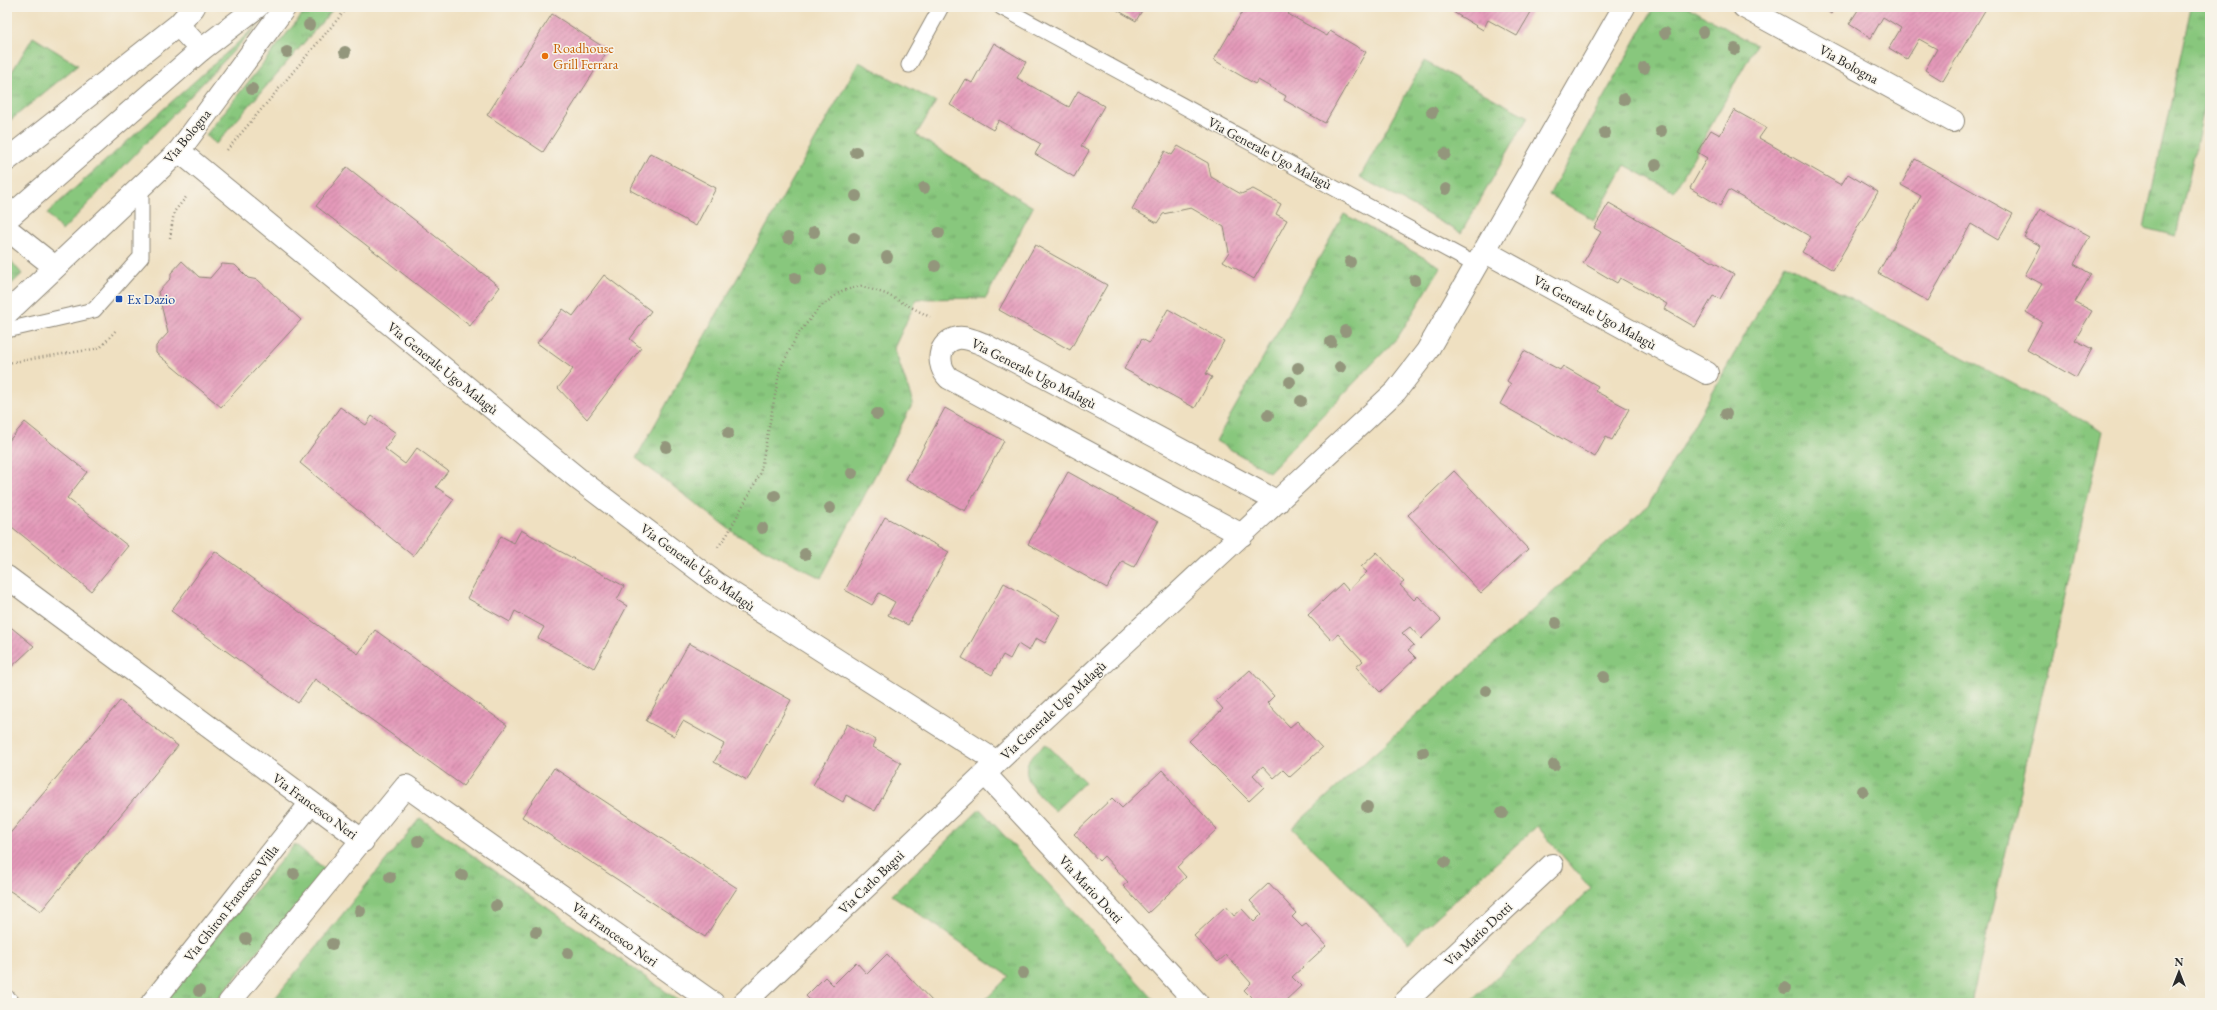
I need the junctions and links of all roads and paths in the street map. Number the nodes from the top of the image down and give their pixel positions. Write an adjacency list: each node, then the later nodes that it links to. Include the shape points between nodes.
1 (194, 7): 9 (street)
2 (257, 7): 10 (street)
3 (285, 7): 14 (street, Via Bologna)
4 (348, 7): 13 (path)
5 (941, 7): 11 (lane)
6 (1001, 7): 19 (lane, Via Generale Ugo Malagù)
7 (1624, 7): 19 (street, Via Generale Ugo Malagù)
8 (1744, 7): 12 (street, Via Bologna)
9 (178, 25): 10 (street); 15 (street)
10 (201, 50): 17 (street)
11 (909, 65)
12 (1953, 121)
13 (234, 141)
14 (179, 151): 16 (street, Via Bologna); 27 (street, Via Generale Ugo Malagù, via 581,481)
15 (7, 160)
16 (141, 186): 20 (street, Via Bologna); 23 (lane, via 141,257 94,310)
17 (7, 219)
18 (7, 229): 20 (street)
19 (1480, 258): 24 (street, Via Generale Ugo Malagù); 25 (street, Via Generale Ugo Malagù, via 1427,351 1396,391)
20 (55, 267): 21 (street, Via Bologna)
21 (7, 313)
22 (934, 319): 27 (path, via 886,294 861,286 842,291 820,307 798,334 780,369 760,474 727,535)
23 (7, 330)
24 (1707, 373)
25 (1278, 502): 26 (street, Via Generale Ugo Malagù); 26 (street, Via Generale Ugo Malagù, via 982,344 965,338 947,343 939,357 940,367 949,378)
26 (1242, 535): 29 (street, Via Generale Ugo Malagù)
27 (698, 570): 29 (street, Via Generale Ugo Malagù)
28 (7, 577): 30 (street, Via Francesco Neri)
29 (991, 768): 36 (street, Via Carlo Bagni); 37 (street, Via Mario Dotti)
30 (311, 802): 31 (street, Via Francesco Neri); 33 (street, Via Ghiron Francesco Villa)
31 (363, 841): 34 (street); 35 (street, Via Francesco Neri, via 406,786)
32 (1552, 866): 38 (street, Via Mario Dotti)
33 (152, 1003)
34 (229, 1003)
35 (713, 1003)
36 (744, 1003)
37 (1197, 1003)
38 (1404, 1003)

